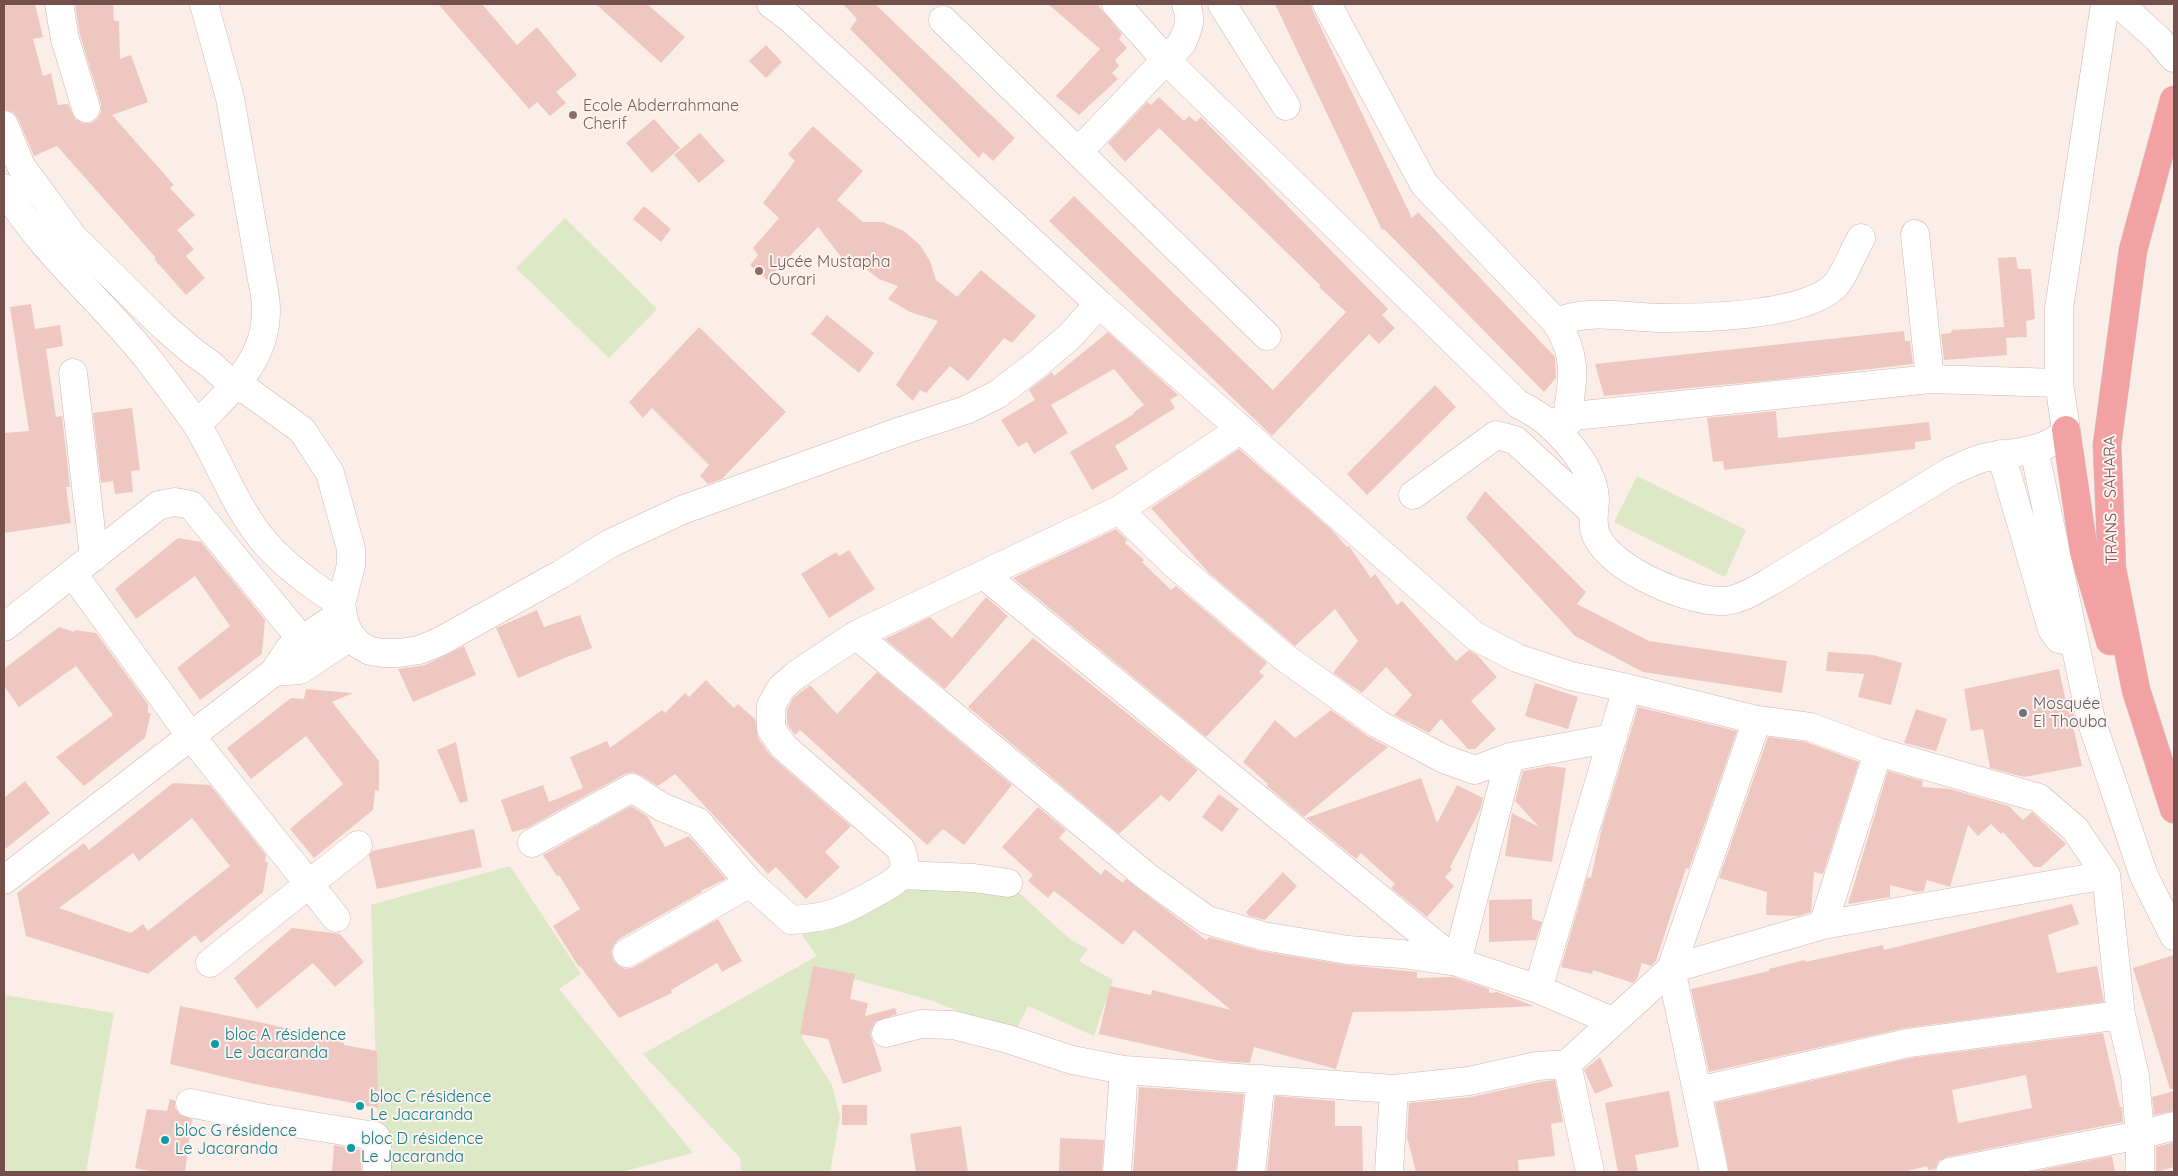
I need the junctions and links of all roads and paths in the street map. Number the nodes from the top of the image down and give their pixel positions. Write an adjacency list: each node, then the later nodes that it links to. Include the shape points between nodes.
1 (59, 4): 15 (street)
2 (204, 4): 27 (street, via 230,98 266,310 263,338 251,365)
3 (1116, 4): 12 (street)
4 (1186, 4): 12 (street, via 1190,16 1189,29 1182,43)
5 (1222, 4): 14 (street)
6 (1326, 4): 22 (street, via 1424,184)
7 (2105, 4): 26 (street, via 2060,298)
8 (2119, 4): 11 (street)
9 (788, 8): 21 (street)
10 (943, 20): 17 (street)
11 (2174, 58)
12 (1165, 59): 17 (street); 28 (street, via 1518,404)
13 (2174, 102): 47 (highway, TRANS - SAHARA, via 2133,250 2107,445 2112,569)
14 (1286, 106)
15 (86, 108)
16 (4, 125): 27 (street, via 21,166 73,237 162,325)
17 (1079, 151): 23 (street)
18 (4, 188): 29 (street, via 18,212 150,362)
19 (1914, 234): 25 (street)
20 (1861, 238): 22 (street, via 1838,284 1811,302 1748,314 1662,318 1572,315)
21 (1100, 304): 30 (street); 40 (street, via 1069,337 998,394 966,410 682,510 611,543 439,642 399,653 370,651 358,644)
22 (1556, 322): 28 (street, via 1567,339 1573,373)
23 (1267, 336)
24 (73, 373): 37 (street)
25 (1930, 380): 26 (street); 28 (street, via 1574,416)
26 (2059, 383): 31 (street)
27 (234, 386): 29 (street); 40 (street, via 248,391 302,430 330,473 351,549)
28 (1556, 422): 36 (street, via 1591,476 1595,499)
29 (196, 425): 40 (street, via 247,518 266,544)
30 (1241, 429): 35 (street); 46 (street, via 1475,636 1517,658 1571,676)
31 (2066, 430): 32 (street, via 2050,444); 47 (highway, via 2084,552 2110,640)
32 (2034, 449): 33 (street); 44 (street)
33 (2001, 454): 36 (street, via 1951,471 1773,580 1725,601 1696,598 1647,579 1608,554 1597,537); 44 (street, via 2052,630 2059,639)
34 (1413, 495): 36 (street, via 1496,435 1515,440)
35 (1119, 510): 39 (street); 52 (street, via 1172,562 1284,657 1378,724 1444,759 1475,770)
36 (1592, 511)
37 (94, 557): 38 (street); 43 (street, via 159,505 175,502 191,506)
38 (72, 574): 41 (street); 49 (street)
39 (984, 575): 42 (street); 66 (street)
40 (344, 618): 43 (street); 45 (street, via 300,670)
41 (4, 627)
42 (856, 635): 56 (street, via 781,688 771,706 771,729 784,747 901,849 905,861); 66 (street, via 1146,876 1207,920 1263,936)
43 (302, 640): 45 (street, via 290,648)
44 (2075, 643): 64 (street, via 2091,720 2115,795 2144,876)
45 (274, 672): 49 (street)
46 (1628, 688): 48 (street); 50 (street)
47 (2136, 690): 53 (highway, TRANS - SAHARA)
48 (1757, 720): 51 (street, via 1810,727); 68 (street)
49 (190, 735): 58 (street); 61 (street)
50 (1614, 738): 52 (street); 69 (street)
51 (1878, 752): 57 (street, via 2039,798 2075,829); 63 (street)
52 (1510, 757): 66 (street)
53 (2174, 809)
54 (532, 843): 59 (street, via 632,788 662,807 698,822)
55 (358, 845): 61 (street)
56 (901, 875): 59 (street, via 885,888 842,912 814,919 791,920); 60 (street)
57 (2106, 876): 63 (street); 70 (street)
58 (4, 880)
59 (750, 883): 65 (street)
60 (1008, 883)
61 (309, 884): 62 (street); 67 (street)
62 (336, 918)
63 (1823, 925): 68 (street)
64 (2174, 936)
65 (627, 953)
66 (1456, 962): 69 (street)
67 (210, 963)
68 (1670, 969): 71 (street); 77 (street)
69 (1538, 988): 71 (street)
70 (2120, 1015): 77 (street, via 1908,1043); 80 (street, via 2135,1076)
71 (1612, 1021): 73 (street)
72 (886, 1033): 74 (street, via 921,1024 953,1025 1072,1060)
73 (1567, 1064): 76 (street, via 1538,1066 1469,1082); 86 (street)
74 (1124, 1070): 75 (street); 83 (street)
75 (1261, 1079): 76 (street); 84 (street)
76 (1394, 1089): 85 (street)
77 (1698, 1091): 87 (street)
78 (190, 1102): 82 (street, via 262,1118 371,1134 377,1139)
79 (2174, 1126): 80 (street)
80 (2140, 1135): 81 (street); 89 (street)
81 (1979, 1169): 88 (street)
82 (377, 1172)
83 (1117, 1172)
84 (1251, 1172)
85 (1389, 1172)
86 (1590, 1172)
87 (1714, 1172)
88 (1950, 1172)
89 (2140, 1172)

